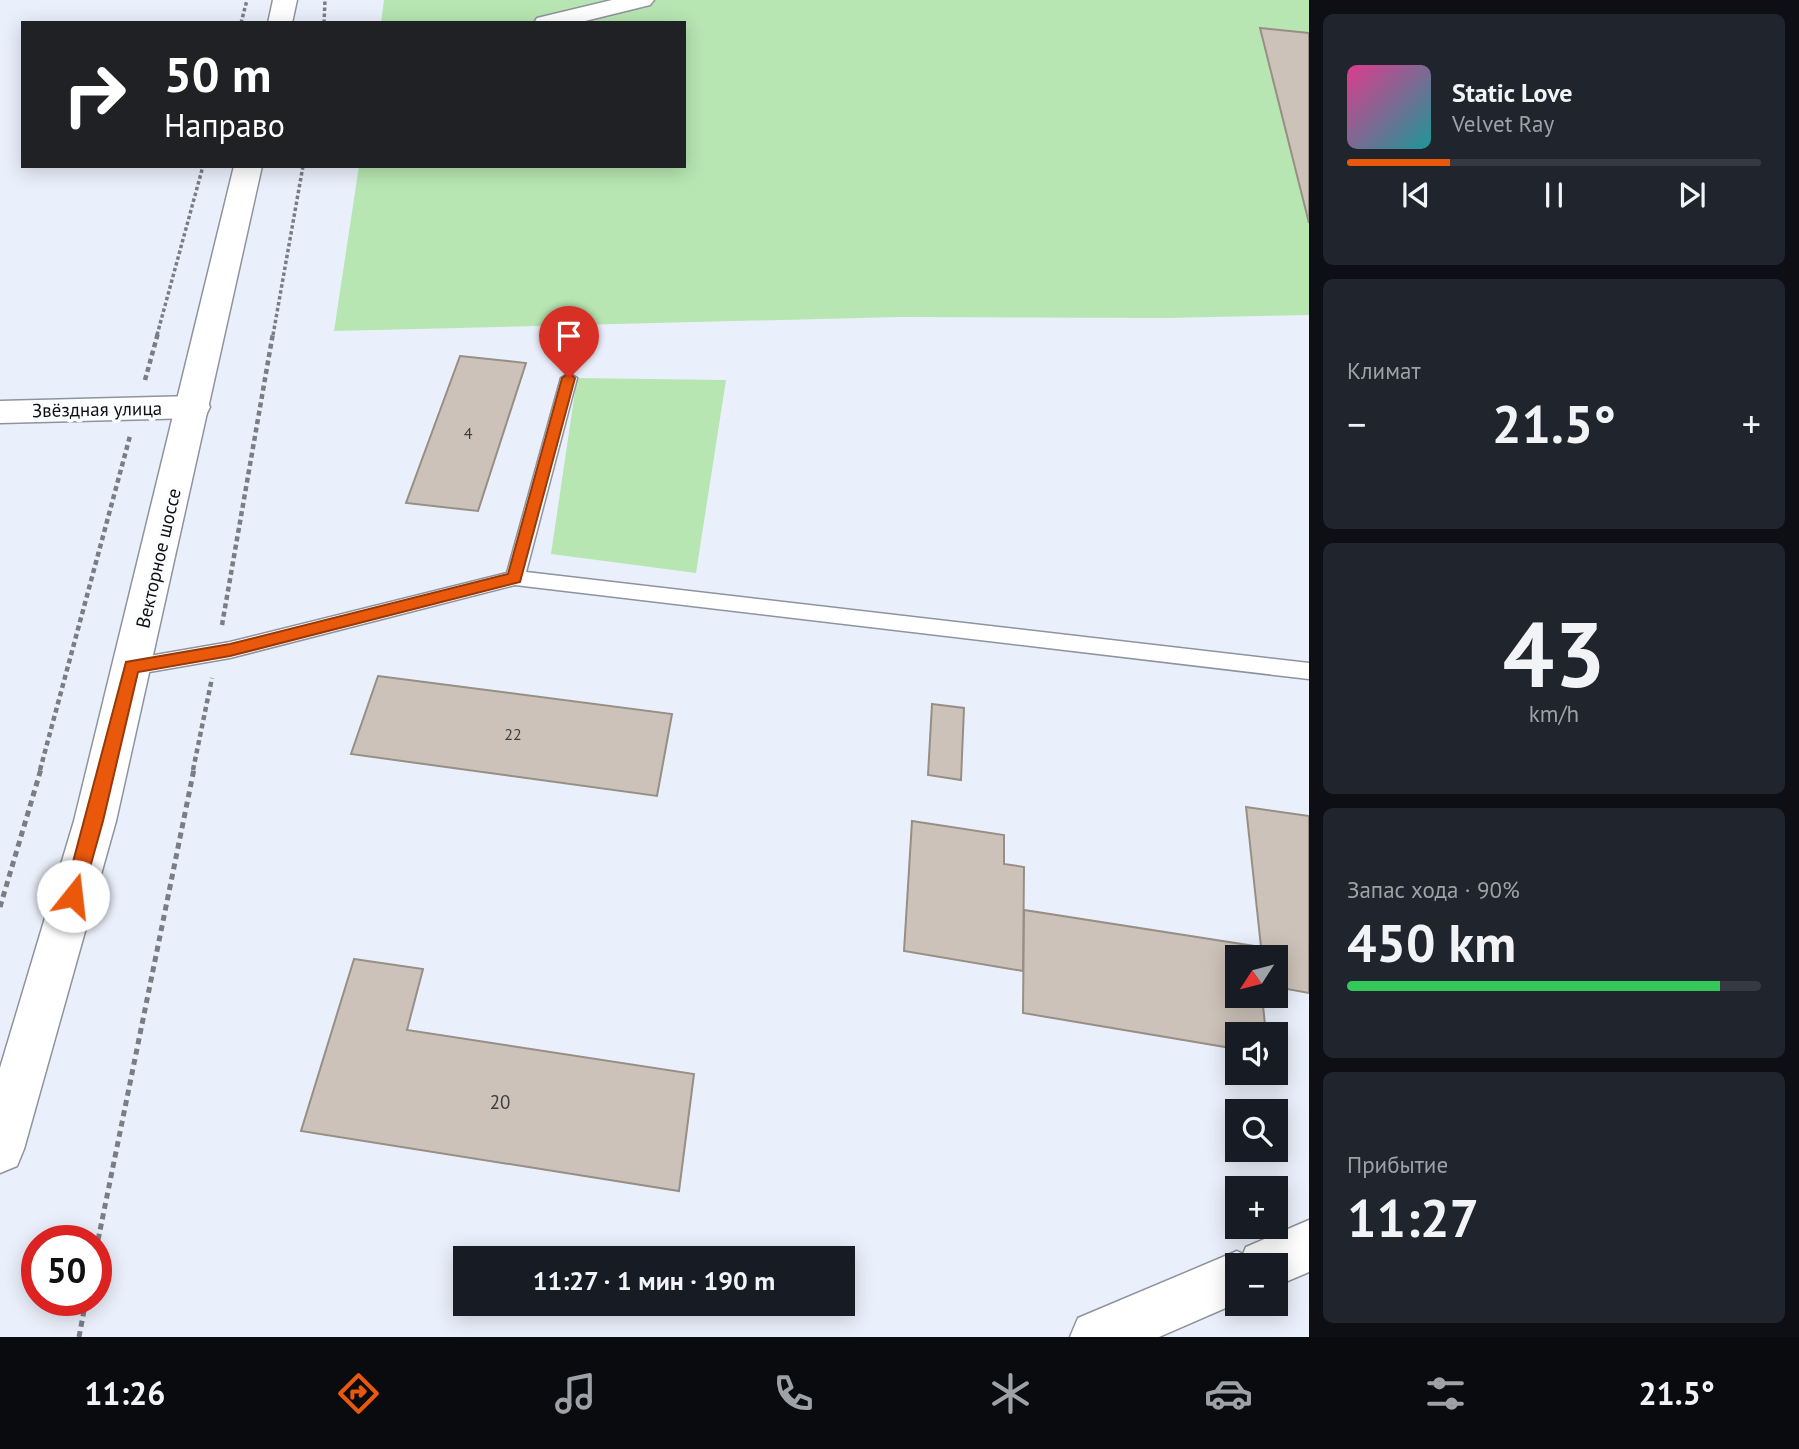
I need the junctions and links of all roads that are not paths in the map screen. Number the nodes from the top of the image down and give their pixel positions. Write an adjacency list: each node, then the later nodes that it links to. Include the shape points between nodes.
1 (285, 0): 3 (main road)
2 (642, 0): 4 (main road)
3 (281, 21)
4 (554, 21)
5 (248, 168): 7 (main road, Векторное шоссе)
6 (569, 378): 9 (lane)
7 (194, 407): 8 (main road, Звёздная улица); 10 (main road, Векторное шоссе)
8 (0, 412)
9 (515, 578): 10 (lane, via 217,652); 11 (lane)
10 (132, 667): 12 (main road, Векторное шоссе, via 95,821)
11 (1309, 671)
12 (0, 1149)
13 (1309, 1246): 14 (main road)
14 (1288, 1255)
15 (1225, 1282): 16 (main road)
16 (1097, 1337)

